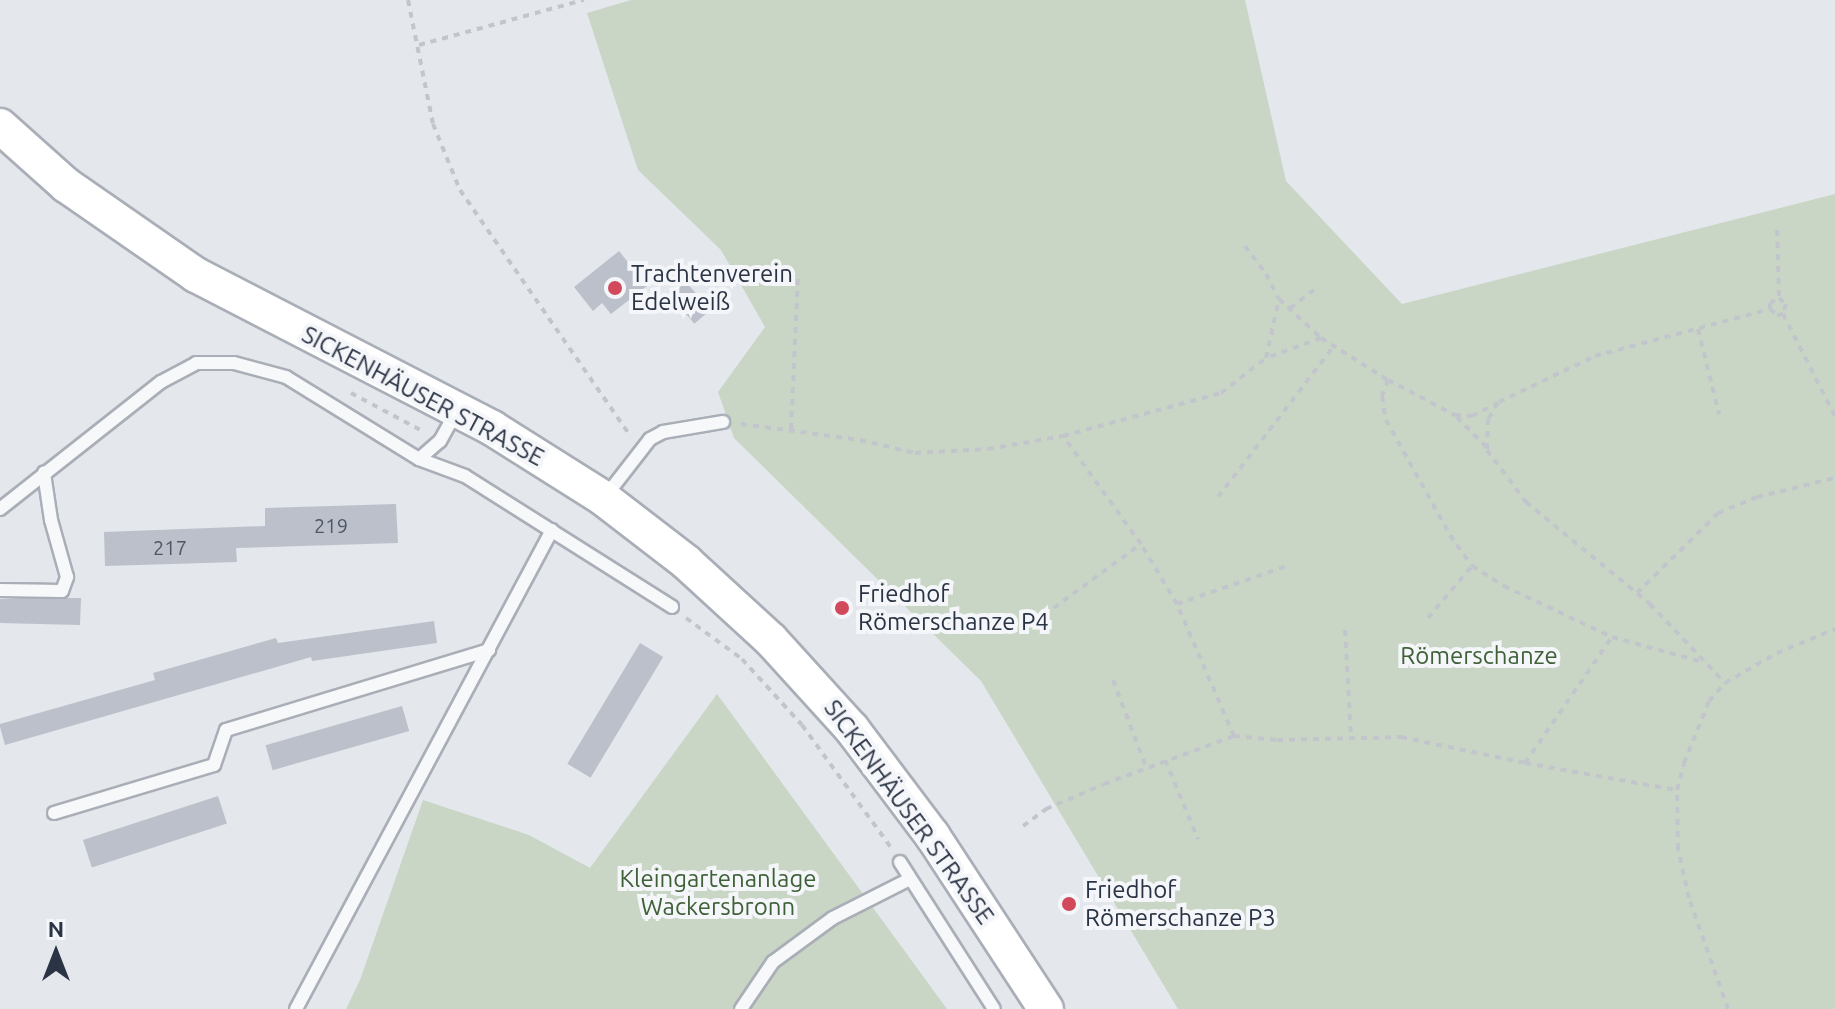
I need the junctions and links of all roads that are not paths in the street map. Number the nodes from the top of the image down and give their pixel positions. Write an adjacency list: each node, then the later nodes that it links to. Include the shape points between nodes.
1 (0, 126): 2 (street, SICKENHÄUSER STRASSE, via 66,185 196,275)
2 (458, 410): 4 (lane, via 440,441); 6 (street, SICKENHÄUSER STRASSE)
3 (723, 422): 6 (lane, via 663,432 640,450)
4 (419, 459): 5 (lane, via 286,377 234,363 196,363 161,382); 8 (lane, via 465,476)
5 (44, 473): 7 (lane); 9 (lane, via 67,577 62,591)
6 (603, 498): 18 (street, SICKENHÄUSER STRASSE, via 717,589 825,697 932,835)
7 (0, 509)
8 (552, 530): 10 (lane); 11 (lane)
9 (0, 590)
10 (672, 607)
11 (489, 650): 12 (lane, via 226,730 214,765); 15 (lane)
12 (54, 813)
13 (900, 862): 14 (lane)
14 (910, 879): 16 (lane, via 833,918 773,962); 17 (lane)
15 (296, 1009)
16 (741, 1009)
17 (994, 1009)
18 (1046, 1009)

